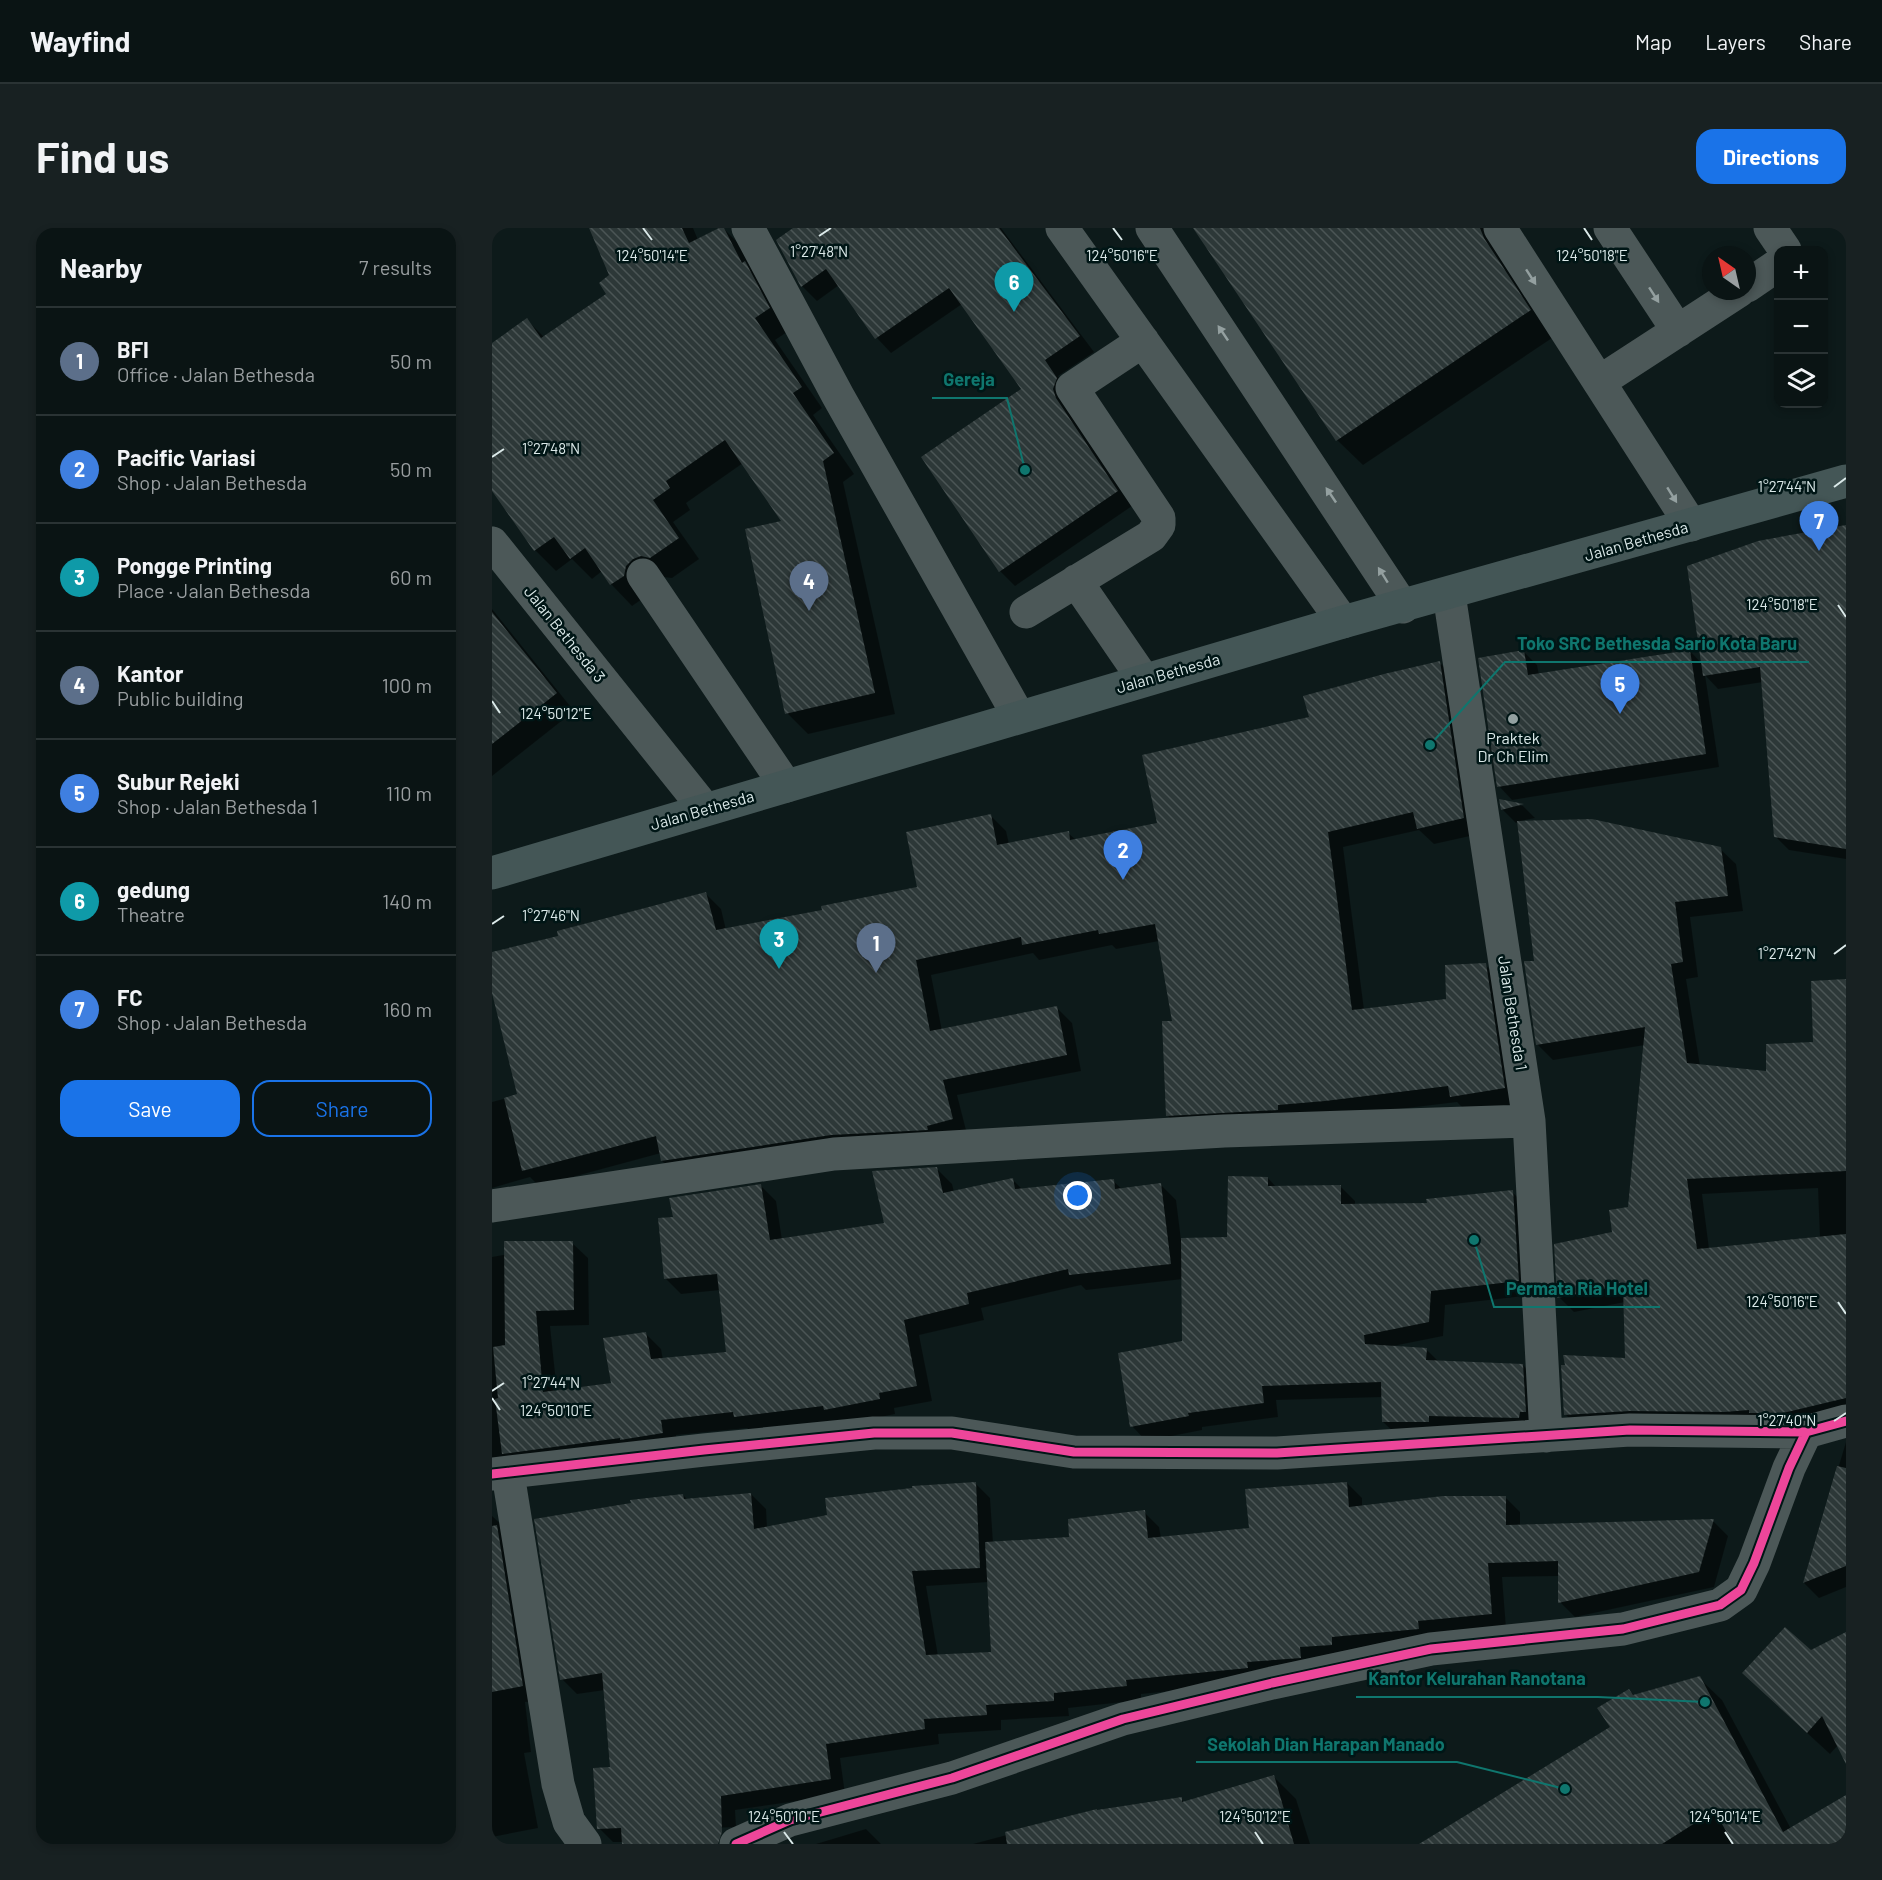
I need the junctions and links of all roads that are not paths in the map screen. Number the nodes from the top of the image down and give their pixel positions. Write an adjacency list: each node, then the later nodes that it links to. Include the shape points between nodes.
1 (748, 228): 24 (street)
2 (1062, 228): 12 (street)
3 (1152, 228): 20 (street, one-way to 3)
4 (1500, 228): 13 (street, one-way to 13)
5 (1610, 228): 11 (street, one-way to 11)
6 (1770, 228): 7 (street)
7 (1782, 246)
8 (1774, 268): 9 (street)
9 (1756, 280)
10 (1725, 300): 11 (street)
11 (1678, 331): 13 (street)
12 (1143, 341): 18 (street, via 1072,388 1159,518 1159,525 1151,536); 22 (street)
13 (1599, 382): 15 (street, one-way to 15)
14 (1846, 481): 15 (highway, Jalan Bethesda)
15 (1691, 525): 19 (highway, Jalan Bethesda)
16 (492, 543): 26 (street, Jalan Bethesda 3)
17 (643, 575): 25 (street)
18 (1076, 581): 21 (street); 23 (street)
19 (1449, 594): 20 (highway, Jalan Bethesda); 28 (street, Jalan Bethesda 1)
20 (1403, 607): 22 (highway, Jalan Bethesda)
21 (1026, 612)
22 (1343, 622): 23 (highway, Jalan Bethesda)
23 (1144, 680): 24 (highway, Jalan Bethesda)
24 (1018, 717): 25 (highway, Jalan Bethesda)
25 (786, 786): 26 (highway, Jalan Bethesda)
26 (705, 809): 27 (highway, Jalan Bethesda)
27 (492, 873)
28 (1529, 1121): 29 (street, via 1224,1131 834,1154); 32 (street, Jalan Bethesda 1)
29 (492, 1206)
30 (1846, 1421): 31 (street)
31 (1806, 1432): 32 (street, via 1630,1430); 35 (street, via 1741,1590 1720,1605 1623,1629 1431,1649 1123,1719 952,1778 790,1820)
32 (1546, 1436): 33 (street, via 1277,1453 1074,1452 951,1433 874,1433)
33 (500, 1474): 34 (street, via 558,1784 569,1822)
34 (585, 1844)
35 (736, 1844)

